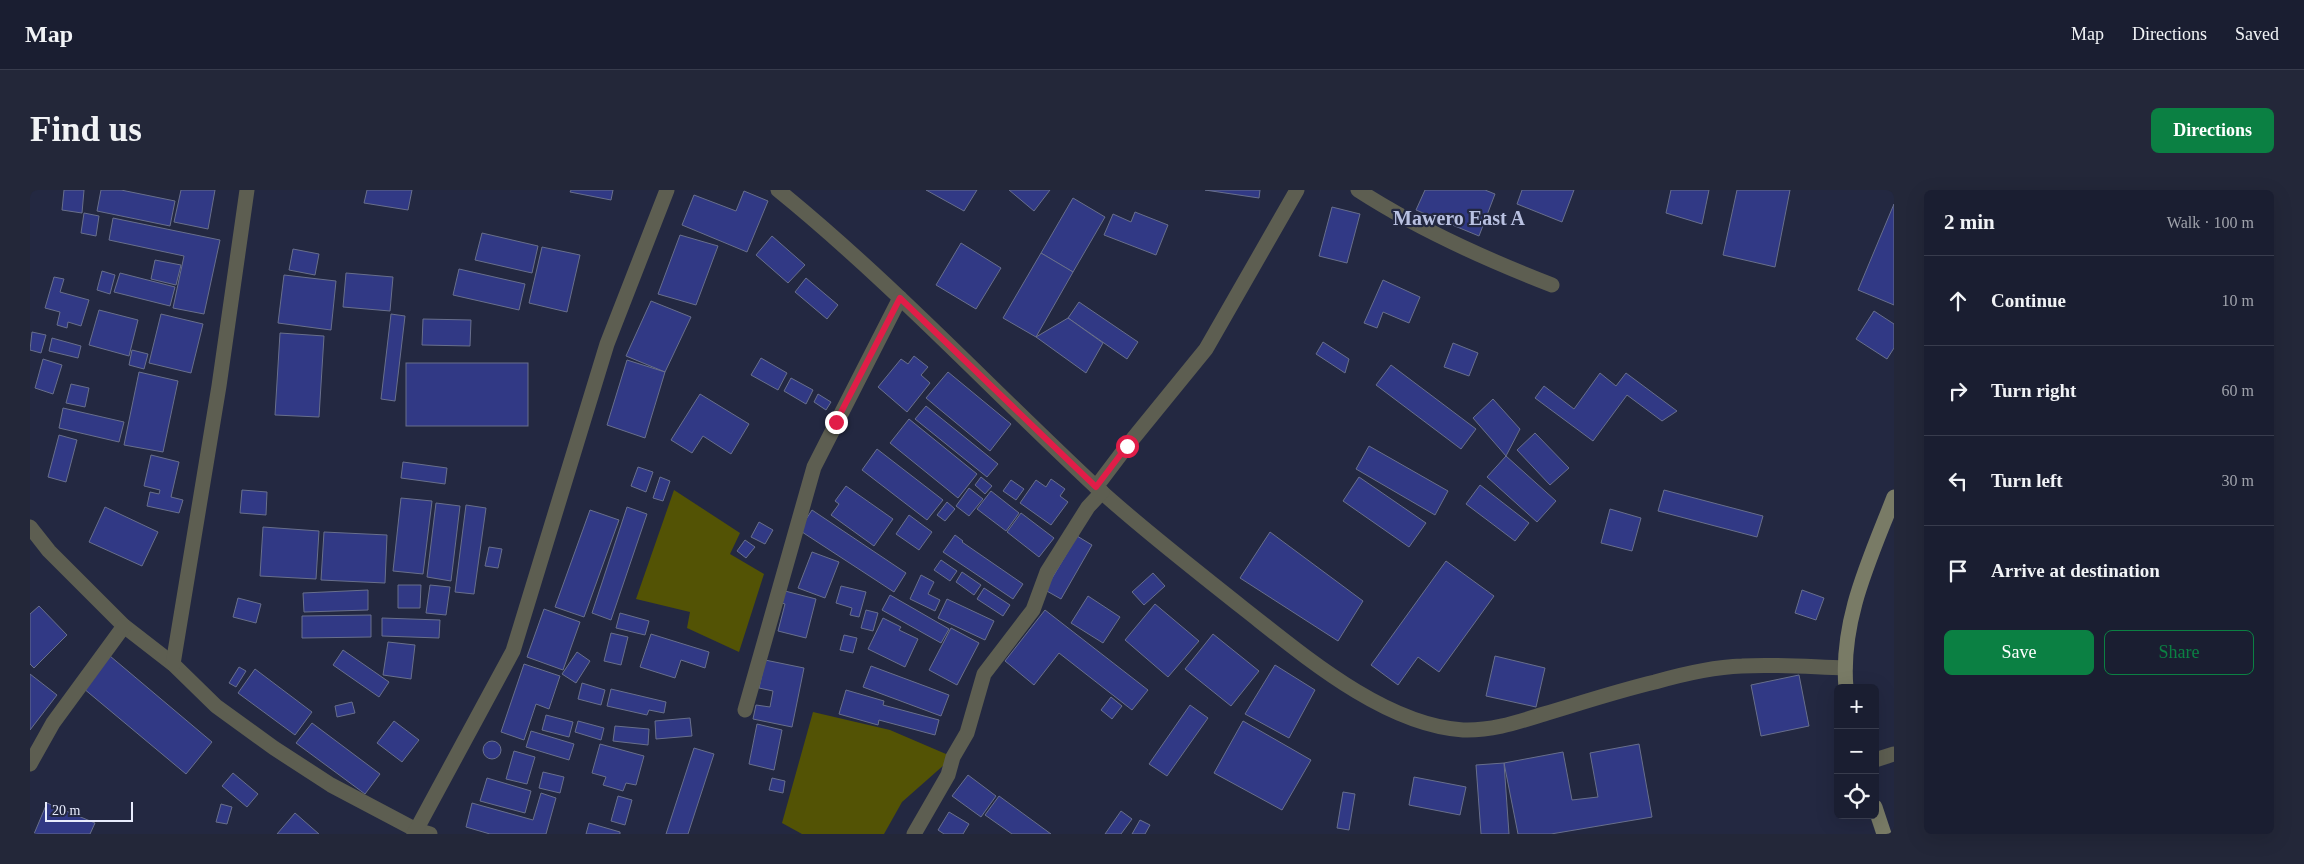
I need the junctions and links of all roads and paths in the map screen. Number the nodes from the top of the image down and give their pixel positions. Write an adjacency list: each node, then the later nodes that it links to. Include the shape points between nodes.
1 (247, 190): 12 (street, via 219,386)
2 (668, 190): 20 (street, via 607,344 512,651)
3 (778, 190): 7 (street)
4 (1297, 190): 8 (street, via 1206,349 1127,446)
5 (1358, 190): 6 (street, via 1385,208 1500,265)
6 (1552, 285)
7 (900, 298): 8 (street); 15 (street, via 814,467)
8 (1099, 489): 13 (street, via 1306,657 1357,691 1412,719 1435,726 1466,730 1500,727 1655,681 1716,668); 21 (street, via 1047,572 1033,610 984,674 966,733 953,756 948,775)
9 (1894, 497): 13 (street, via 1856,597 1847,637)
10 (30, 528): 11 (street)
11 (124, 626): 12 (street); 18 (street, via 54,722)
12 (173, 664): 20 (street, via 216,706 274,748 330,784)
13 (1845, 668): 14 (street)
14 (1846, 684)
15 (745, 710)
16 (1894, 754): 17 (street)
17 (1879, 759)
18 (30, 764)
19 (1879, 819): 22 (street)
20 (420, 833)
21 (914, 834)
22 (1884, 834)

